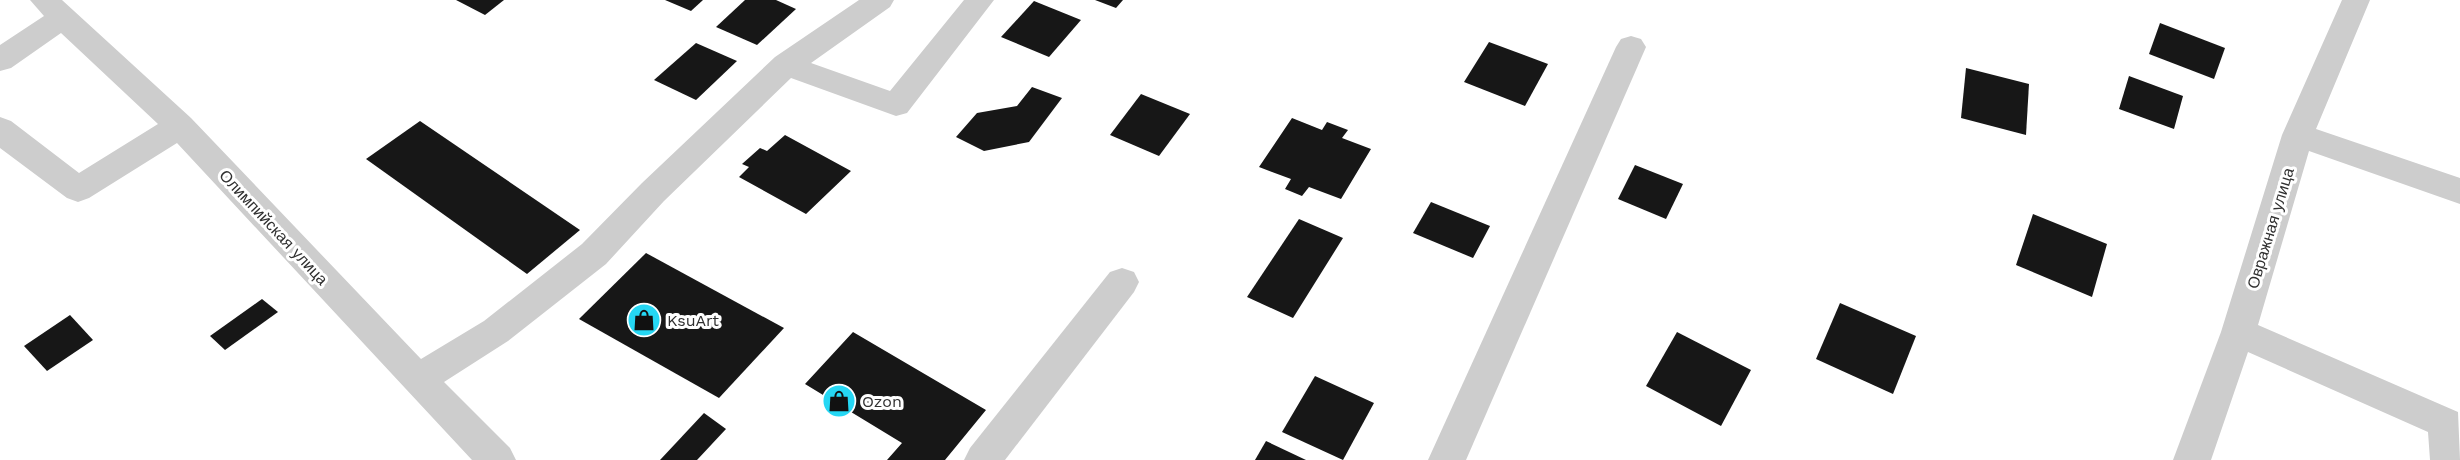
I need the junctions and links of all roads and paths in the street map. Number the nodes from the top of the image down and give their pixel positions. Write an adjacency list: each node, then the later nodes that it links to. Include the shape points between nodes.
1 (880, 0): 7 (street)
2 (980, 0): 7 (street, via 896,105)
3 (2356, 0): 10 (street, Овражная улица)
4 (53, 9): 6 (street); 8 (street, Олимпийская улица)
5 (1631, 47): 17 (street)
6 (0, 60)
7 (786, 65): 14 (street, via 594,254 496,331)
8 (180, 126): 9 (street, via 78,189); 14 (street, Олимпийская улица)
9 (0, 129)
10 (2298, 135): 11 (street); 13 (street, Овражная улица)
11 (2460, 191)
12 (1122, 282): 16 (street)
13 (2238, 332): 18 (street, Овражная улица); 19 (street, via 2445,423)
14 (418, 380): 15 (street, Олимпийская улица)
15 (497, 460)
16 (984, 460)
17 (1447, 460)
18 (2192, 460)
19 (2449, 460)

